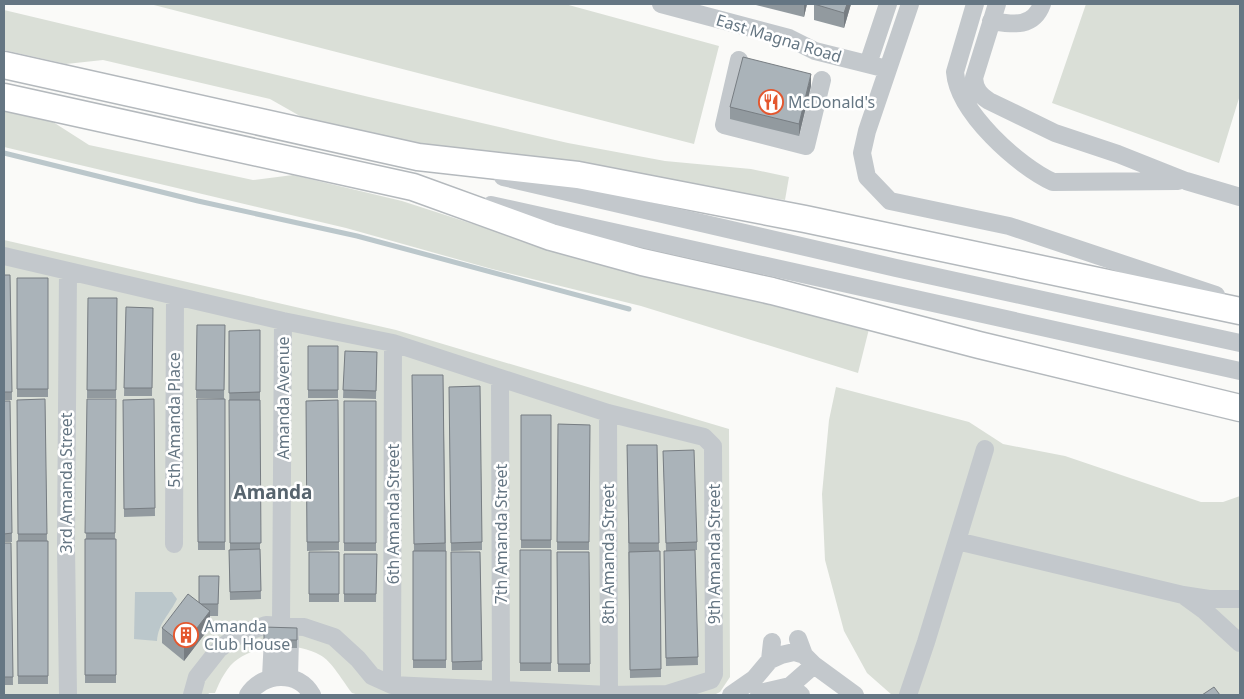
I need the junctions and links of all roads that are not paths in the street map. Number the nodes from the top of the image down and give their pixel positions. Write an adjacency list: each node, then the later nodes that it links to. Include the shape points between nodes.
1 (661, 4): 9 (street, East Magna Road, via 790,38 815,51)
2 (888, 4): 9 (street)
3 (910, 4): 11 (street)
4 (975, 4): 15 (street, via 955,72 956,83 968,107 998,144 1052,182)
5 (997, 4): 7 (street)
6 (1042, 4): 7 (street, via 1029,21 1017,25)
7 (991, 21): 15 (street, via 974,78 974,85 982,96 1055,133)
8 (739, 60): 12 (street, via 724,124 806,146)
9 (868, 64): 11 (street, East Magna Road)
10 (4, 65): 14 (highway)
11 (887, 69): 21 (street, via 862,153 867,177 890,201 1009,226)
12 (822, 80)
13 (4, 97): 16 (highway)
14 (418, 158): 22 (highway, via 578,175); 25 (street)
15 (1186, 181): 17 (street)
16 (413, 187): 26 (street); 28 (highway, via 551,237 642,262 772,290 979,345)
17 (1240, 197)
18 (4, 256): 19 (street)
19 (68, 272): 20 (street); 43 (street, 3rd Amanda Street)
20 (175, 296): 23 (street); 32 (street, 5th Amanda Place)
21 (1240, 303)
22 (1240, 311)
23 (283, 321): 24 (street); 35 (street, Amanda Avenue)
24 (393, 343): 27 (street); 39 (street, 6th Amanda Street)
25 (1240, 343)
26 (1240, 371)
27 (500, 379): 29 (street); 41 (street, 7th Amanda Street)
28 (1240, 408)
29 (608, 412): 47 (street, 8th Amanda Street); 47 (street, 9th Amanda Street, via 704,437 713,446 714,674 711,680 667,694)
30 (985, 449): 31 (street)
31 (957, 541): 33 (street); 50 (street)
32 (174, 544)
33 (1183, 595): 34 (street); 36 (street, via 1206,611)
34 (1240, 599)
35 (281, 625): 38 (street, via 273,638); 39 (street, via 304,626 334,637 372,676); 44 (street, via 266,625 240,634 219,649 197,676)
36 (1240, 644)
37 (805, 653): 40 (street, via 780,655 771,651); 42 (street); 49 (street)
38 (280, 677): 45 (street, via 262,681); 46 (street, via 304,685)
39 (392, 685): 41 (street)
40 (759, 689): 42 (street); 48 (street)
41 (501, 690): 47 (street)
42 (795, 691)
43 (68, 695)
44 (192, 695)
45 (248, 695)
46 (312, 695)
47 (609, 695)
48 (731, 695)
49 (854, 695)
50 (908, 695)

